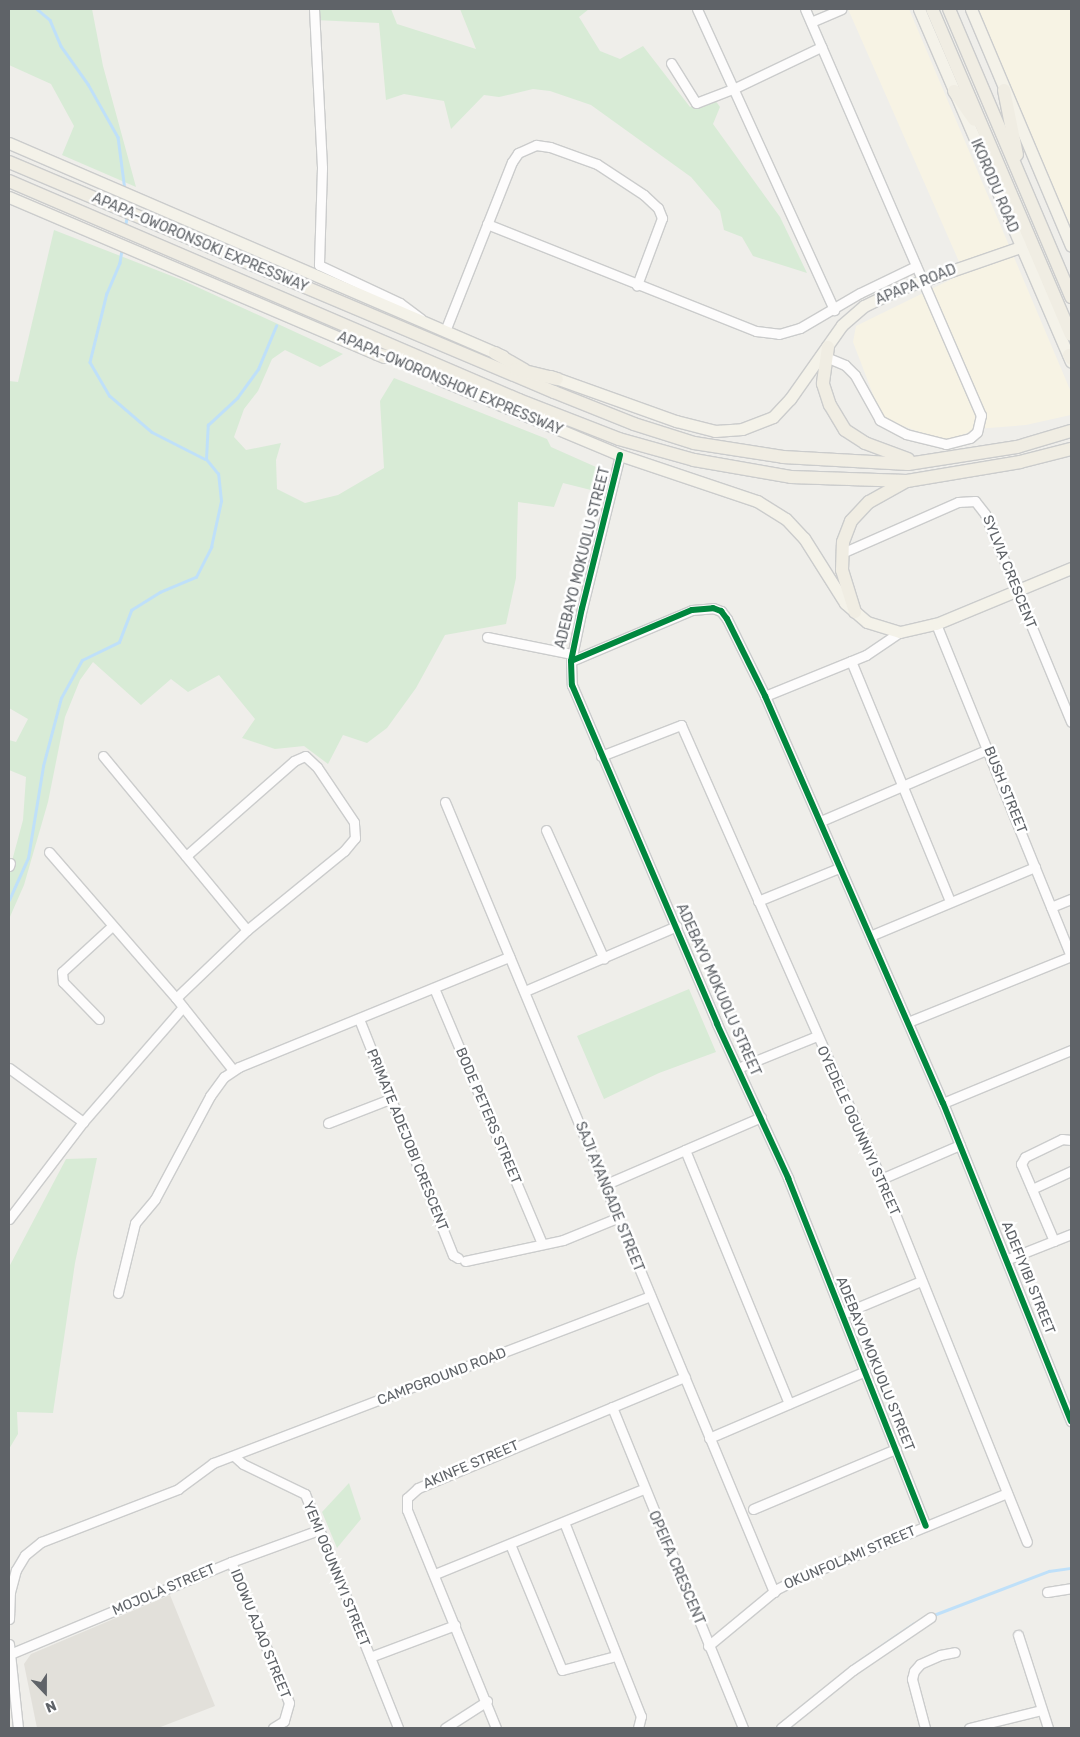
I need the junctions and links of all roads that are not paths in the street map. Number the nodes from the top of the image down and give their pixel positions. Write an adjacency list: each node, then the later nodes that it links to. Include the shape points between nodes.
1 (314, 9): 29 (street, via 322,168 319,265 400,302)
2 (697, 9): 12 (street)
3 (805, 9): 9 (street)
4 (841, 9): 9 (street)
5 (919, 9): 13 (main road, IKORODU ROAD)
6 (932, 9): 16 (highway, IKORODU ROAD)
7 (949, 9): 19 (highway, IKORODU ROAD)
8 (971, 9): 14 (main road)
9 (811, 22): 10 (street)
10 (821, 47): 12 (street); 24 (street)
11 (671, 63): 12 (street, via 696,103)
12 (734, 89): 28 (street)
13 (954, 90): 16 (highway); 23 (main road, IKORODU ROAD)
14 (1004, 90): 19 (highway); 22 (main road)
15 (12, 145): 29 (main road)
16 (995, 153): 31 (highway, IKORODU ROAD)
17 (9, 162): 36 (highway, APAPA-OWORONSOKI EXPRESSWAY)
18 (9, 181): 32 (highway, APAPA-OWORONSOKI EXPRESSWAY)
19 (1022, 182): 27 (highway, IKORODU ROAD)
20 (9, 197): 35 (main road, APAPA-OWORONSHOKI EXPRESSWAY)
21 (487, 224): 26 (street); 26 (street, via 512,162 525,149 536,145 550,147 597,164 644,195 658,208 662,218); 30 (street)
22 (1071, 245)
23 (1020, 247): 25 (main road, APAPA ROAD); 37 (main road, IKORODU ROAD)
24 (916, 266): 25 (street); 28 (street, via 860,293)
25 (921, 281): 34 (main road, APAPA ROAD, via 859,311 842,326); 34 (street, via 981,415 977,432 970,438 940,443 906,434 880,420 855,375)
26 (637, 285): 28 (street, via 756,332 780,334 800,328)
27 (1071, 297)
28 (834, 310)
29 (422, 321): 30 (main road)
30 (446, 331): 33 (main road)
31 (1071, 335)
32 (383, 340): 38 (highway); 40 (highway, APAPA-OWORONSHOKI EXPRESSWAY)
33 (495, 352): 39 (highway); 41 (main road)
34 (827, 352): 41 (main road, via 773,417 742,429 715,431 676,421); 46 (highway, via 823,384 845,430 865,444)
35 (377, 354): 38 (highway); 40 (main road, APAPA-OWORONSHOKI EXPRESSWAY)
36 (468, 354): 39 (highway); 42 (highway)
37 (1071, 358)
38 (413, 362): 40 (highway)
39 (526, 371): 41 (highway); 42 (highway)
40 (449, 376): 45 (main road, APAPA-OWORONSHOKI EXPRESSWAY); 47 (highway, APAPA-OWORONSHOKI EXPRESSWAY, via 619,438 694,460 791,477)
41 (557, 379)
42 (554, 392): 46 (highway, via 634,424 694,443 734,451 849,462)
43 (1071, 431): 46 (highway, via 1017,447)
44 (1071, 449): 47 (highway, APAPA-OWORONSHOKI EXPRESSWAY, via 1020,462)
45 (620, 455): 51 (main road, APAPA-OWORONSHOKI EXPRESSWAY, via 757,501 786,519 804,538 832,585); 55 (street, ADEBAYO MOKUOLU STREET)
46 (920, 462)
47 (907, 481): 48 (highway, via 869,502 851,520)
48 (842, 553): 50 (street, SYLVIA CRESCENT, via 958,502 975,502 985,514); 51 (highway, via 842,570)
49 (1071, 568): 50 (main road)
50 (1017, 592): 52 (main road); 58 (street, SYLVIA CRESCENT)
51 (855, 612): 53 (main road, APAPA-OWORONSHOKI EXPRESSWAY, via 868,622)
52 (936, 624): 53 (main road); 59 (street, BUSH STREET)
53 (900, 632): 56 (street)
54 (487, 637): 55 (street)
55 (572, 657): 57 (street, ADEFIYIBI STREET, via 692,610 713,608 727,619); 61 (street, ADEBAYO MOKUOLU STREET, via 572,685)
56 (851, 661): 57 (street); 62 (street)
57 (766, 696): 64 (street, ADEFIYIBI STREET)
58 (1071, 722)
59 (988, 749): 62 (street); 68 (street, BUSH STREET)
60 (103, 756): 67 (street)
61 (601, 756): 71 (street, OYEDELE OGUNNIYI STREET, via 681,725); 75 (street, ADEBAYO MOKUOLU STREET)
62 (903, 787): 64 (street); 72 (street)
63 (445, 802): 78 (street, SAJI AYANGADE STREET)
64 (820, 821): 69 (street, ADEFIYIBI STREET)
65 (546, 830): 80 (street)
66 (49, 852): 74 (street)
67 (186, 856): 76 (street); 76 (street, via 294,761 305,756 312,760 354,822 355,838 344,851)
68 (1035, 867): 72 (street); 73 (street, BUSH STREET)
69 (839, 868): 71 (street); 77 (street, ADEFIYIBI STREET)
70 (1071, 899): 73 (street)
71 (758, 901): 88 (street, OYEDELE OGUNNIYI STREET)
72 (950, 901): 77 (street)
73 (1051, 907): 79 (street, BUSH STREET)
74 (112, 926): 83 (street); 85 (street, via 62,972 63,982)
75 (676, 926): 80 (street); 91 (street, ADEBAYO MOKUOLU STREET)
76 (247, 930): 83 (street)
77 (870, 936): 87 (street, ADEFIYIBI STREET)
78 (509, 956): 81 (street); 82 (street, SAJI AYANGADE STREET)
79 (1071, 956): 87 (street)
80 (604, 959): 82 (street)
81 (434, 988): 86 (street); 109 (street, BODE PETERS STREET)
82 (525, 992): 103 (street, SAJI AYANGADE STREET)
83 (176, 998): 84 (street)
84 (183, 1007): 92 (street); 96 (street)
85 (99, 1019)
86 (359, 1019): 92 (street); 93 (street, PRIMATE ADEJOBI CRESCENT)
87 (908, 1022): 94 (street, ADEFIYIBI STREET)
88 (817, 1036): 91 (street); 102 (street, OYEDELE OGUNNIYI STREET)
89 (1071, 1050): 94 (street)
90 (9, 1068): 96 (street)
91 (738, 1068): 95 (street, ADEBAYO MOKUOLU STREET)
92 (232, 1070): 112 (street, via 218,1084 155,1199 135,1223)
93 (390, 1098): 97 (street); 109 (street, PRIMATE ADEJOBI CRESCENT, via 453,1255 461,1260)
94 (943, 1103): 99 (street, ADEFIYIBI STREET)
95 (761, 1117): 100 (street); 114 (street, ADEBAYO MOKUOLU STREET)
96 (83, 1122): 106 (street)
97 (328, 1123)
98 (1071, 1140): 104 (street, via 1062,1139 1022,1160 1022,1169)
99 (960, 1145): 102 (street); 110 (street, ADEFIYIBI STREET)
100 (685, 1150): 103 (street); 117 (street)
101 (1071, 1171): 104 (street)
102 (880, 1179): 111 (street, OYEDELE OGUNNIYI STREET)
103 (604, 1185): 105 (street, SAJI AYANGADE STREET)
104 (1032, 1189): 108 (street)
105 (617, 1218): 109 (street, via 563,1240); 113 (street, SAJI AYANGADE STREET)
106 (9, 1219)
107 (1071, 1234): 108 (street)
108 (1054, 1241): 110 (street)
109 (542, 1244)
110 (1008, 1259): 119 (street, ADEFIYIBI STREET)
111 (921, 1281): 114 (street); 124 (street, OYEDELE OGUNNIYI STREET)
112 (118, 1293)
113 (650, 1296): 116 (street, SAJI AYANGADE STREET); 122 (street, CAMPGROUND ROAD)
114 (842, 1314): 115 (street, ADEBAYO MOKUOLU STREET)
115 (865, 1372): 117 (street); 121 (street, ADEBAYO MOKUOLU STREET)
116 (684, 1377): 118 (street, AKINFE STREET); 120 (street, SAJI AYANGADE STREET)
117 (789, 1404): 120 (street)
118 (612, 1407): 123 (street, OPEIFA CRESCENT); 132 (street, AKINFE STREET, via 411,1493 405,1503 407,1510)
119 (1071, 1421)
120 (709, 1438): 134 (street, SAJI AYANGADE STREET)
121 (896, 1449): 125 (street); 127 (street, ADEBAYO MOKUOLU STREET)
122 (234, 1456): 128 (street, YEMI OGUNNIYI STREET, via 243,1464 305,1494); 137 (street, CAMPGROUND ROAD, via 214,1463 171,1492 33,1547 16,1570 10,1592)
123 (643, 1489): 126 (street); 140 (street, OPEIFA CRESCENT)
124 (1007, 1493): 127 (street, OKUNFOLAMI STREET); 129 (street, OYEDELE OGUNNIYI STREET)
125 (753, 1510)
126 (564, 1522): 130 (street); 143 (street)
127 (926, 1526): 134 (street, OKUNFOLAMI STREET, via 812,1572)
128 (319, 1530): 131 (street, MOJOLA STREET); 144 (street, YEMI OGUNNIYI STREET)
129 (1026, 1542)
130 (510, 1544): 132 (street); 143 (street, via 562,1670)
131 (231, 1562): 141 (street, MOJOLA STREET); 148 (street, IDOWU AJAO STREET, via 289,1703 284,1721)
132 (435, 1574): 138 (street, AKINFE STREET)
133 (1071, 1588): 135 (street)
134 (774, 1592): 140 (street, OKUNFOLAMI STREET)
135 (1047, 1592)
136 (931, 1617): 154 (street, via 853,1670)
137 (9, 1619)
138 (455, 1625): 144 (street); 145 (street, AKINFE STREET)
139 (1018, 1635): 146 (street)
140 (708, 1646): 153 (street, OPEIFA CRESCENT)
141 (9, 1649): 147 (street)
142 (955, 1652): 155 (street, via 926,1661 914,1671 912,1679)
143 (616, 1656): 152 (street, via 641,1716)
144 (370, 1657): 149 (street, YEMI OGUNNIYI STREET)
145 (487, 1700): 150 (street); 151 (street, AKINFE STREET)
146 (1042, 1710): 156 (street); 157 (street)
147 (18, 1728)
148 (273, 1728)
149 (398, 1728)
150 (445, 1728)
151 (496, 1728)
152 (638, 1728)
153 (743, 1728)
154 (780, 1728)
155 (925, 1728)
156 (969, 1728)
157 (1048, 1728)

